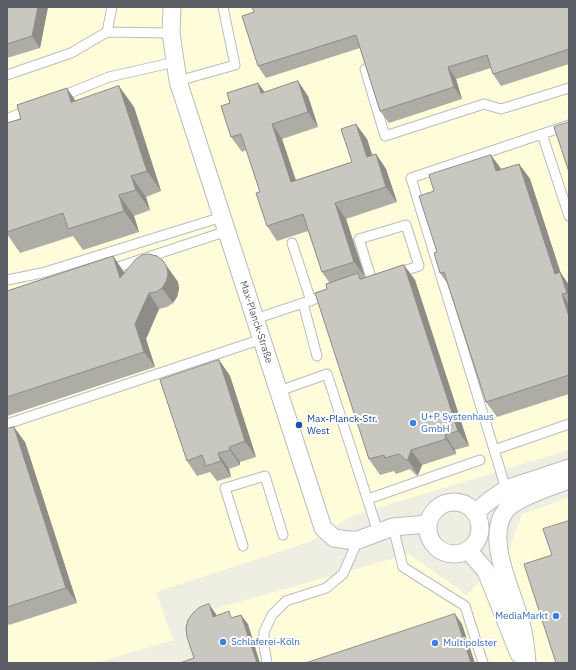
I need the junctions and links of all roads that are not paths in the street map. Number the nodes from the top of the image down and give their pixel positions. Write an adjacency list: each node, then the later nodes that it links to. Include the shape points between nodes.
1 (112, 7): 4 (lane)
2 (172, 7): 5 (street, Max-Planck-Straße)
3 (223, 7): 9 (lane, via 235,65)
4 (108, 32): 5 (lane); 8 (lane, via 71,53)
5 (171, 33): 6 (street, Max-Planck-Straße)
6 (175, 62): 9 (street, Max-Planck-Straße); 11 (lane, via 110,77)
7 (365, 69): 10 (lane, via 385,136 484,104 501,109)
8 (7, 75)
9 (178, 81): 17 (street, Max-Planck-Straße)
10 (569, 88)
11 (51, 101)
12 (36, 107): 13 (lane)
13 (7, 119)
14 (569, 125): 15 (lane)
15 (542, 134): 16 (lane); 30 (lane, via 411,178)
16 (569, 216)
17 (224, 224): 19 (lane); 20 (lane); 24 (street, Max-Planck-Straße)
18 (292, 243): 23 (lane)
19 (98, 274)
20 (7, 280)
21 (376, 280): 21 (lane, via 418,266 406,225 359,239)
22 (338, 292): 23 (lane)
23 (307, 302): 24 (lane); 26 (lane)
24 (255, 319): 25 (street, Max-Planck-Straße)
25 (262, 339): 27 (street, Max-Planck-Straße); 28 (lane)
26 (317, 356)
27 (279, 391): 35 (lane, via 327,374); 40 (street, Max-Planck-Straße, via 323,528 334,538)
28 (7, 424)
29 (569, 424): 30 (lane)
30 (494, 450): 34 (lane)
31 (480, 460): 35 (lane)
32 (569, 468): 34 (street)
33 (569, 480): 46 (street, via 517,502 506,510 499,523 499,555 522,627)
34 (506, 489): 36 (street)
35 (368, 499): 38 (lane)
36 (476, 512): 37 (street, via 466,504 448,502 434,511); 42 (street, via 480,532 474,545)
37 (428, 524): 38 (street, Max-Planck-Straße); 42 (street, via 430,538 441,550 453,554)
38 (385, 530): 40 (street, Max-Planck-Straße); 44 (lane, via 404,567 465,606)
39 (283, 535): 41 (lane, via 265,476 224,488)
40 (358, 540): 43 (lane, via 343,574 326,588 286,601 272,615 264,632)
41 (243, 546)
42 (468, 550): 45 (street, via 486,572)
43 (267, 663)
44 (483, 663)
45 (523, 663)
46 (527, 663)

